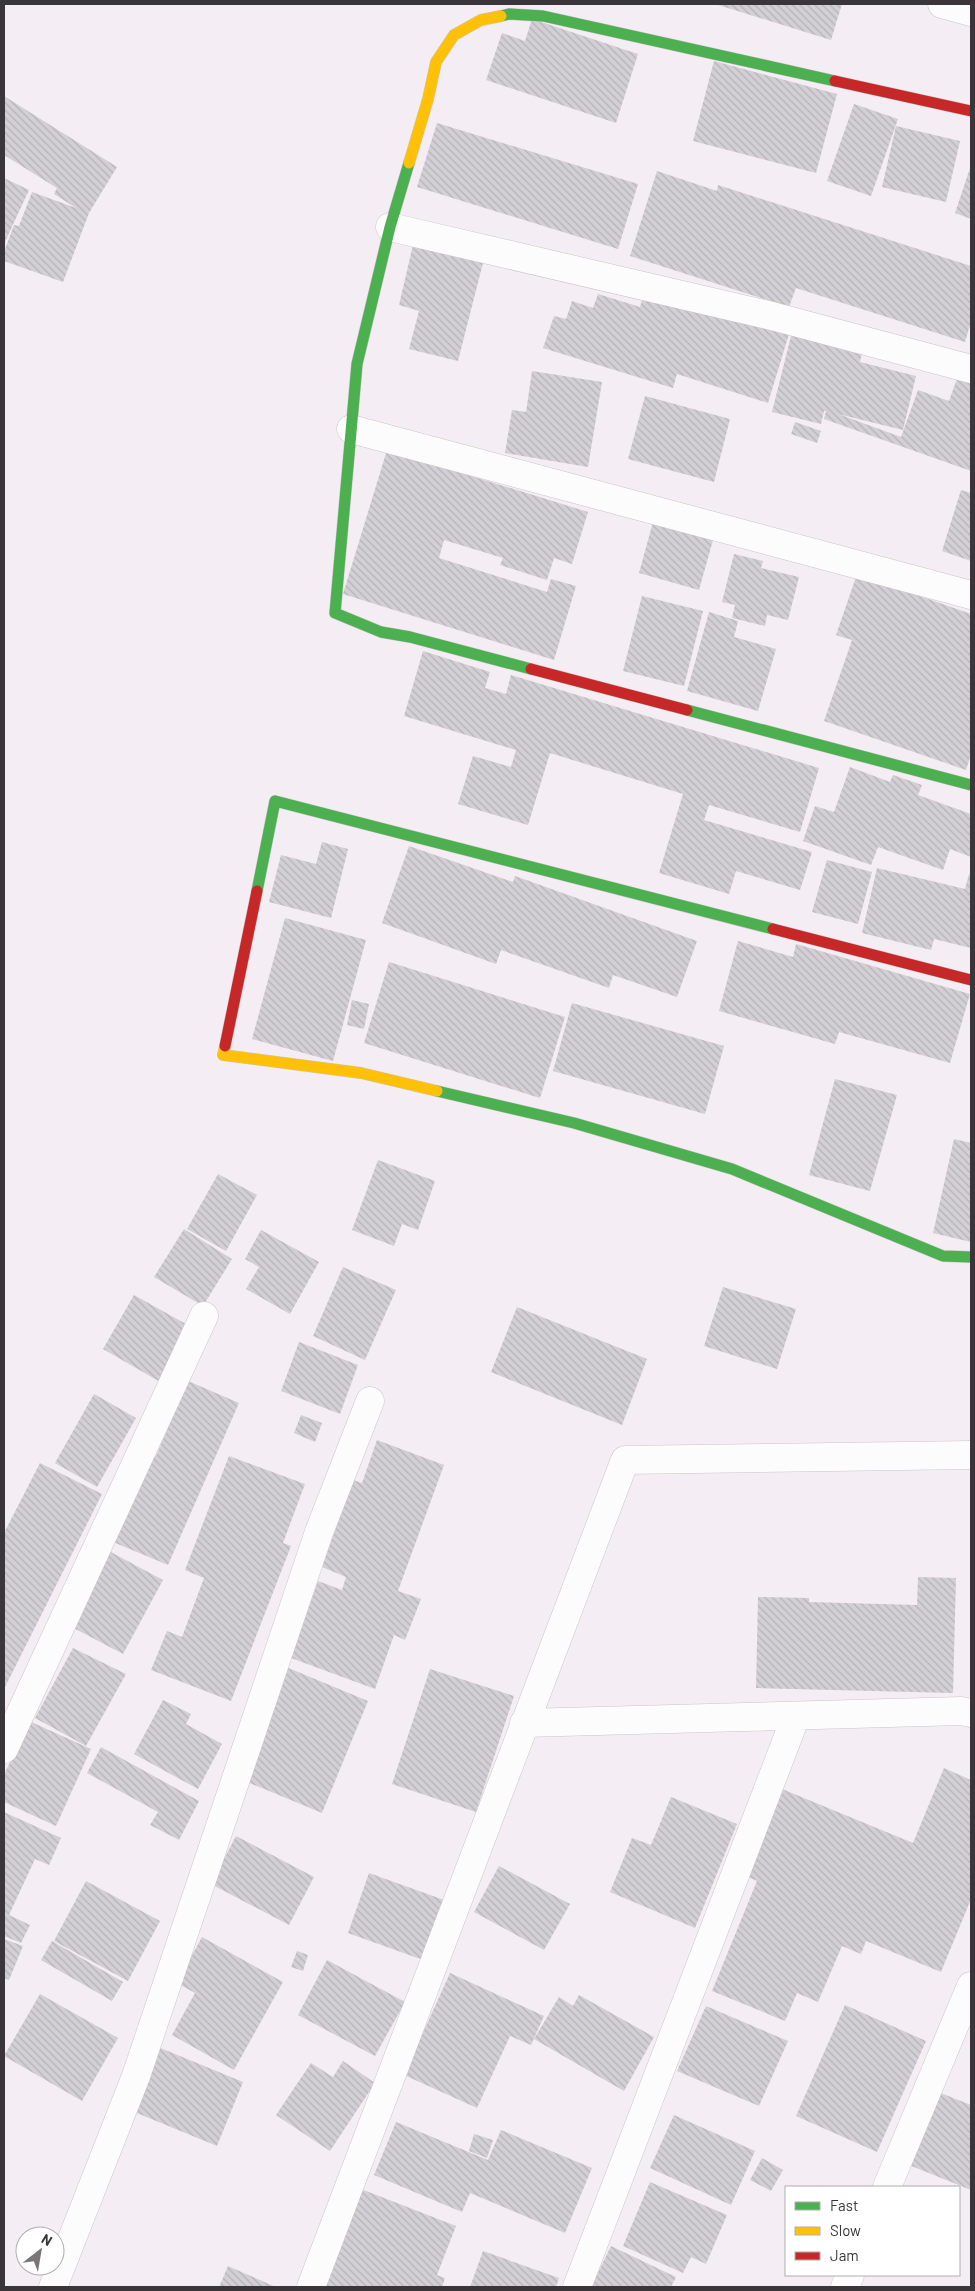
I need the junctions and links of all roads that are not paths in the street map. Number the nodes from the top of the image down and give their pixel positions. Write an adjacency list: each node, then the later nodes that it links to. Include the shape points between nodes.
1 (942, 4): 2 (street)
2 (971, 12)
3 (971, 112): 4 (street, via 543,16 509,14 481,20 454,35 436,62)
4 (390, 227): 5 (street, via 772,316); 6 (street, via 357,364)
5 (971, 369)
6 (351, 429): 7 (street); 8 (street, via 335,613 381,632)
7 (971, 595)
8 (971, 785)
9 (971, 980): 10 (street, via 274,801 223,1055 361,1072 574,1123 732,1170 943,1256)
10 (971, 1256)
11 (204, 1316): 17 (street)
12 (370, 1401): 20 (street, via 319,1532 136,2076)
13 (971, 1455): 16 (street, via 625,1460)
14 (971, 1713): 15 (street)
15 (796, 1716): 16 (street); 22 (street)
16 (524, 1723): 21 (street)
17 (4, 1749)
18 (971, 1986): 19 (street)
19 (887, 2186)
20 (53, 2287)
21 (311, 2287)
22 (577, 2287)

